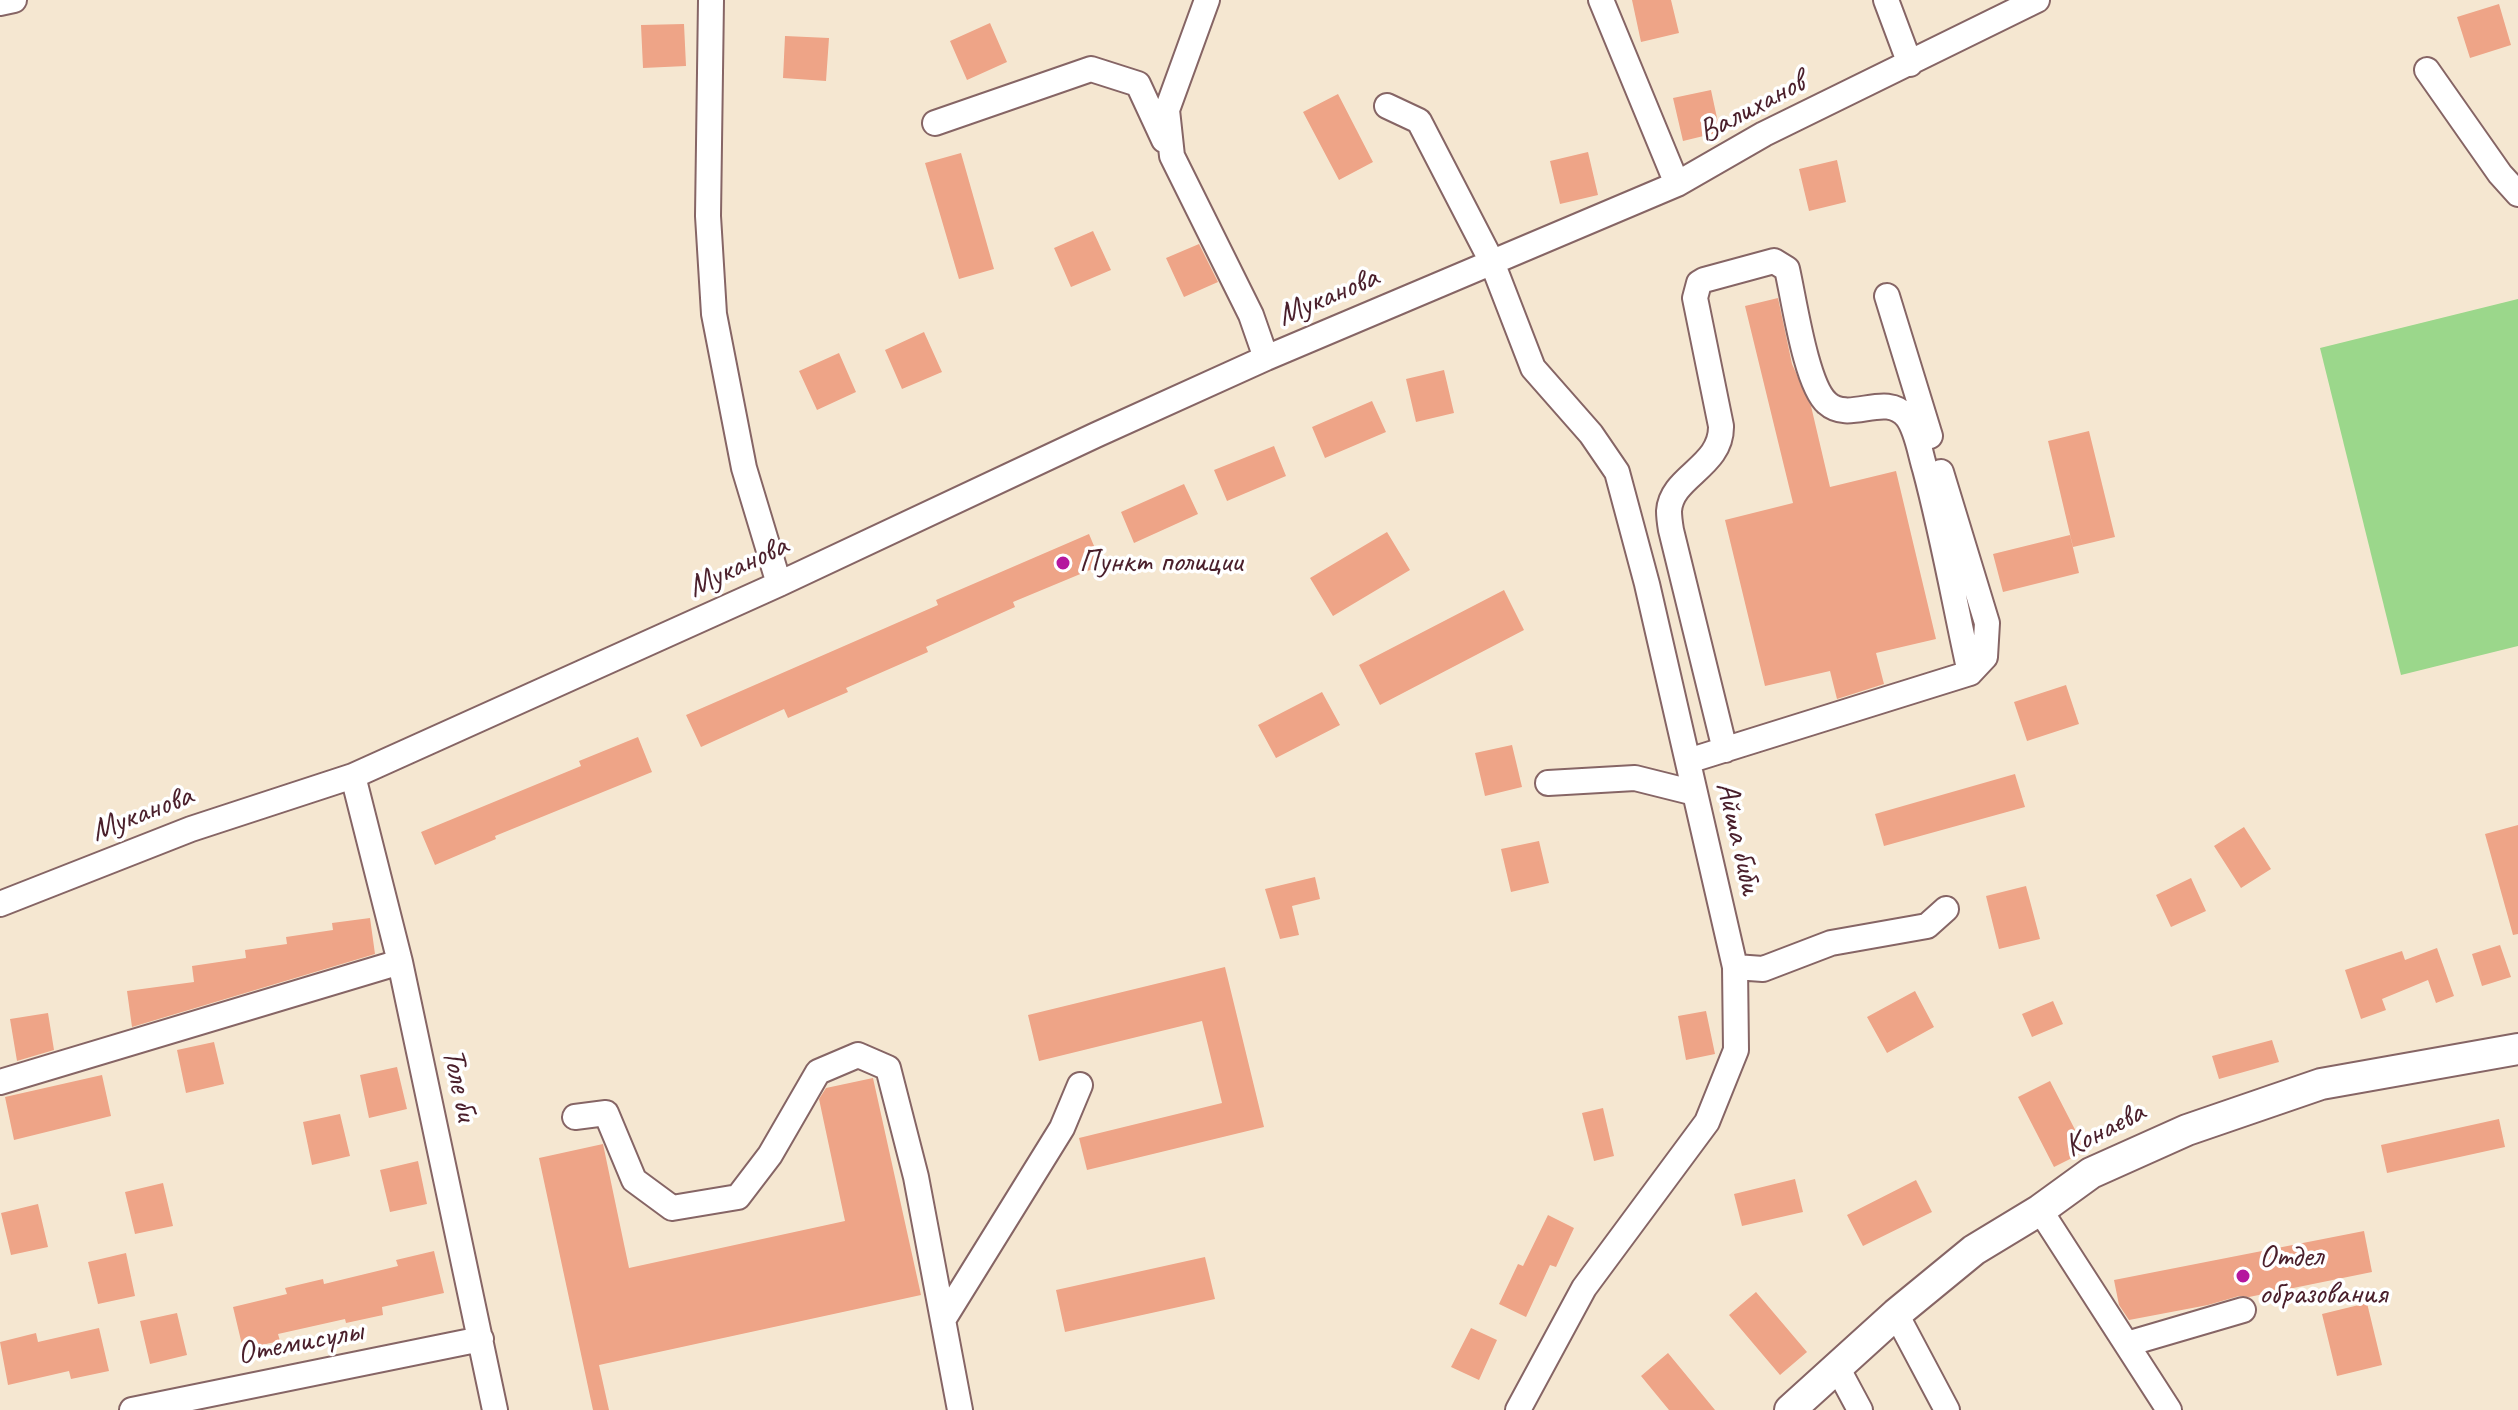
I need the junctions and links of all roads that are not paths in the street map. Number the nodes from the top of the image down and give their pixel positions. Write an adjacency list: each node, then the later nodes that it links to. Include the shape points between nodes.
1 (14, 0): 7 (street)
2 (711, 0): 18 (street, via 708,216 714,314 744,468)
3 (1207, 0): 12 (street, via 1167,110)
4 (1601, 0): 13 (street)
5 (1886, 0): 8 (street)
6 (2037, 0): 8 (street, Валиханов)
7 (0, 3)
8 (1910, 64): 13 (street, Валиханов, via 1764,134)
9 (2427, 70): 14 (street)
10 (1387, 106): 15 (street, Айша биби, via 1419,121)
11 (935, 123): 12 (street, via 1091,69 1138,84)
12 (1172, 156): 17 (street, via 1251,315)
13 (1677, 184): 15 (street, Валиханов)
14 (2518, 194)
15 (1492, 262): 17 (street, Муканова); 21 (street, Айша биби, via 1533,368 1617,472)
16 (1887, 296): 19 (street, via 1987,623 1985,657)
17 (1266, 358): 18 (street, Муканова)
18 (779, 584): 22 (street, Муканова)
19 (1970, 673): 20 (street); 20 (street, via 1930,489 1909,420 1893,407 1845,411 1828,404 1812,379 1787,269 1781,263 1704,280 1695,298 1721,439 1669,508)
20 (1725, 750): 21 (street)
21 (1688, 761): 24 (street, Айша биби)
22 (353, 776): 25 (street, Муканова, via 191,829); 27 (street, Толе би)
23 (1548, 783): 24 (street, via 1635,778)
24 (1695, 793): 28 (street, Айша биби)
25 (0, 904)
26 (1946, 909): 28 (street, via 1927,926 1831,943 1763,969)
27 (400, 962): 30 (street); 37 (street, Толе би)
28 (1735, 967): 43 (street, Айша биби, via 1736,1050 1707,1122 1584,1288)
29 (2518, 1049): 33 (main road, Конаева, via 2321,1084 2187,1130 2091,1173)
30 (0, 1082)
31 (1080, 1085): 36 (street, via 1062,1128)
32 (575, 1117): 36 (street, via 606,1113 634,1180 672,1208 738,1197 770,1155 818,1072 858,1055 888,1068 916,1177)
33 (2040, 1210): 35 (main road, Конаева, via 1974,1250); 38 (street)
34 (2243, 1310): 38 (street)
35 (1896, 1314): 39 (main road, Конаева); 46 (street)
36 (943, 1320): 42 (street)
37 (481, 1339): 40 (street, Отемисулы); 41 (street, Толе би)
38 (2127, 1344): 47 (street)
39 (1838, 1369): 44 (main road, Конаева); 45 (street)
40 (132, 1410)
41 (495, 1410)
42 (960, 1410)
43 (1518, 1410)
44 (1790, 1410)
45 (1860, 1410)
46 (1947, 1410)
47 (2169, 1410)

